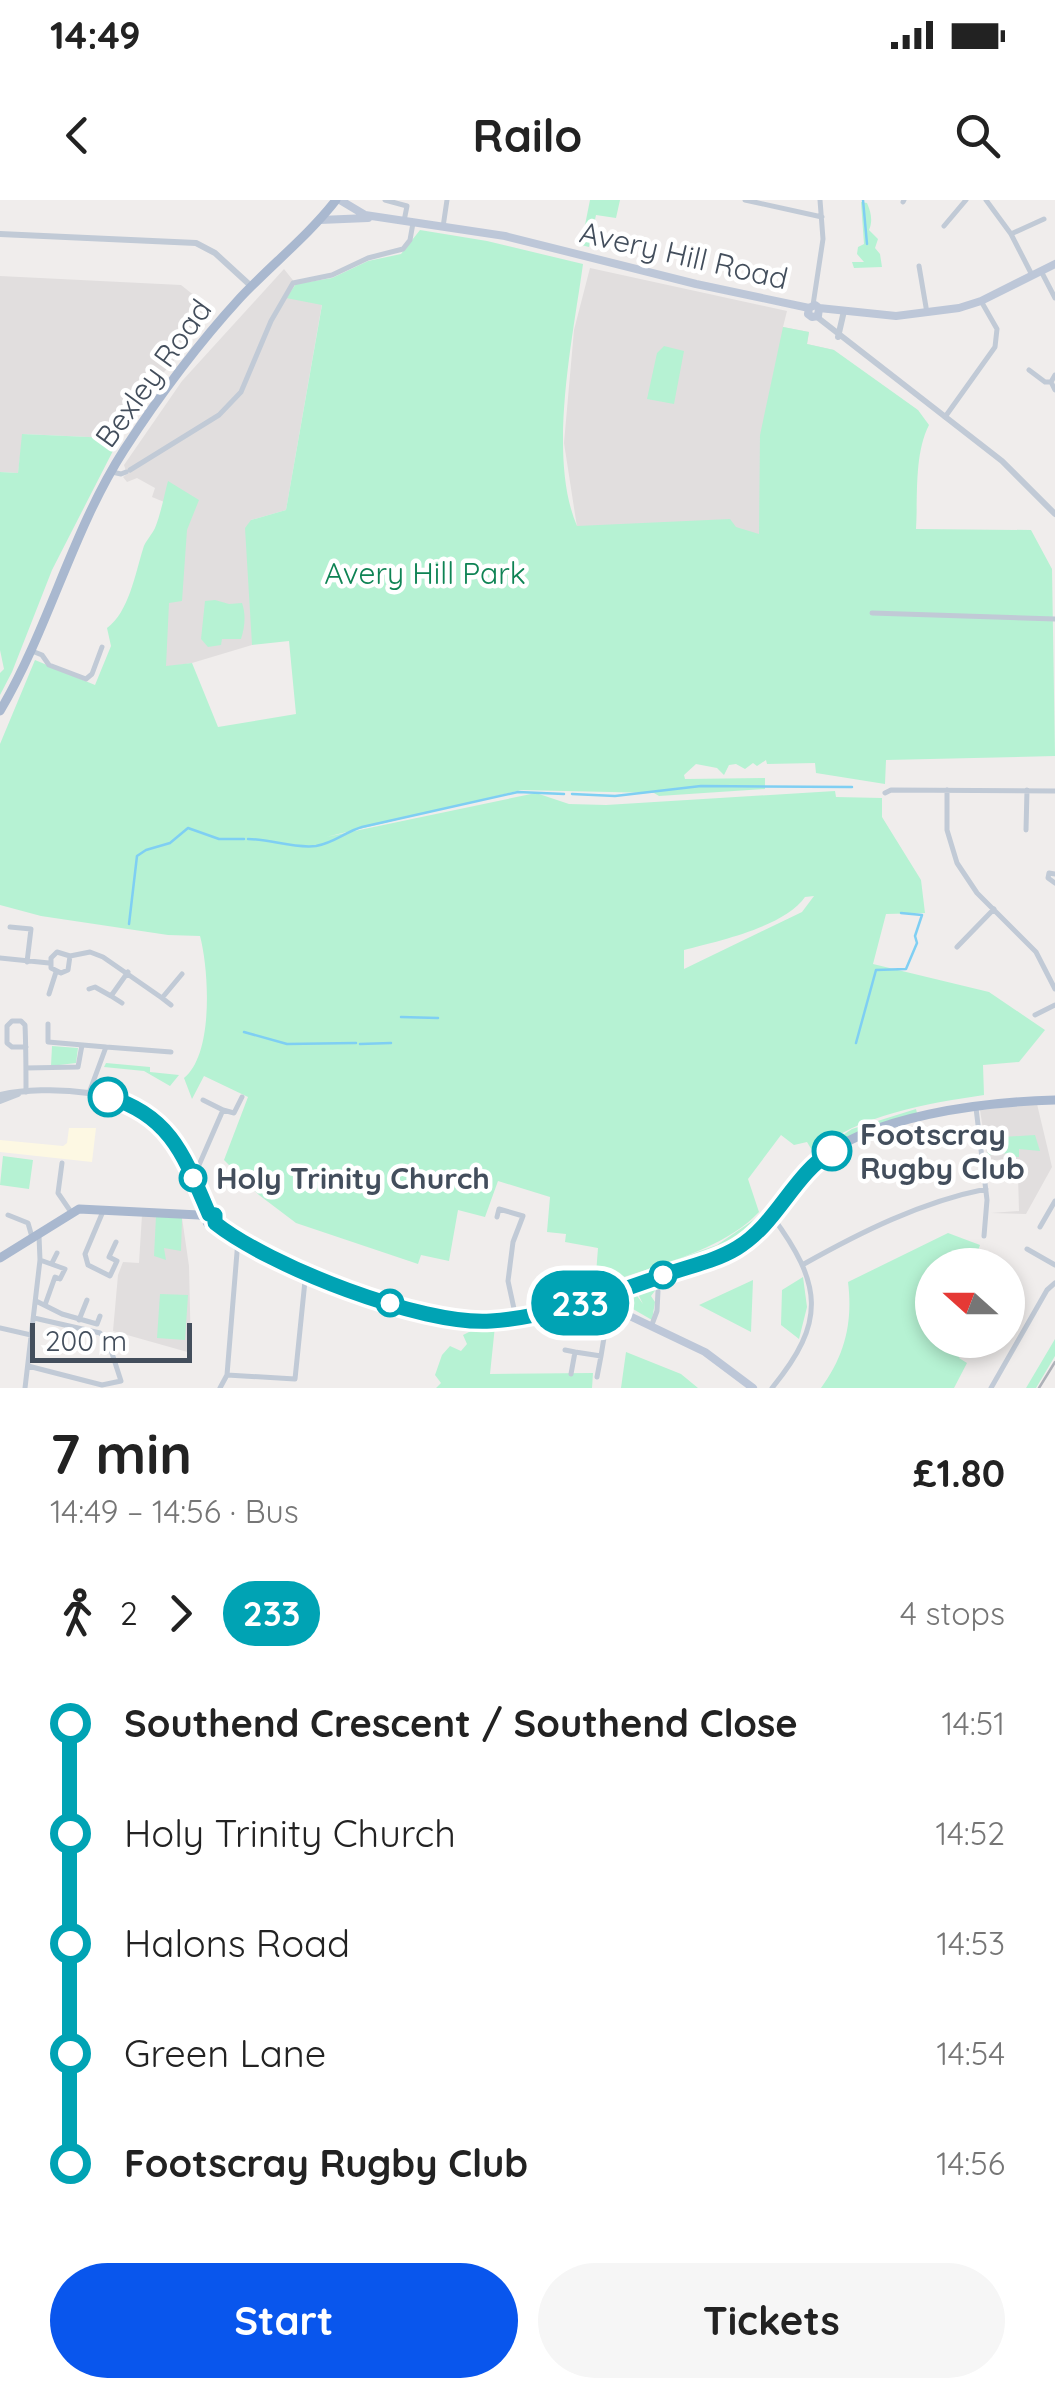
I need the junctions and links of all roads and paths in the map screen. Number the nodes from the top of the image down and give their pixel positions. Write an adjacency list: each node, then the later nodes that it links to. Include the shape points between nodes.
1 (338, 200): 11 (main road, Avery Hill Road); 15 (main road, Bexley Road)
2 (352, 200): 11 (main road)
3 (385, 200): 10 (street)
4 (447, 200): 17 (street)
5 (744, 200): 9 (street)
6 (820, 200): 13 (street)
7 (966, 200): 18 (street)
8 (986, 200): 20 (street)
9 (757, 201): 13 (street)
10 (408, 203): 16 (street)
11 (358, 212): 12 (main road, Avery Hill Road)
12 (372, 216): 15 (main road, Avery Hill Road); 16 (main road, Avery Hill Road)
13 (822, 217): 27 (street)
14 (1044, 219): 20 (street)
15 (320, 220): 24 (main road, Bexley Road)
16 (409, 221): 17 (main road, Avery Hill Road); 36 (street, via 403,249 293,283 241,392 210,421 128,471)
17 (444, 226): 27 (main road, Avery Hill Road)
18 (944, 226)
19 (0, 234): 24 (street, via 196,244 215,252)
20 (1011, 234): 23 (street)
21 (1055, 264): 23 (main road)
22 (919, 266): 29 (street)
23 (1037, 273): 25 (street); 26 (main road)
24 (251, 286): 36 (main road, Bexley Road, via 168,384)
25 (1055, 298)
26 (981, 302): 29 (main road); 35 (street, via 997,330 994,347)
27 (814, 310): 28 (main road); 30 (street, Avery Hill Road)
28 (845, 310): 29 (main road); 30 (street)
29 (927, 313)
30 (838, 336): 35 (street, Avery Hill Road)
31 (1030, 370): 33 (street)
32 (1055, 375): 33 (street)
33 (1051, 382): 34 (street)
34 (1055, 390)
35 (945, 417): 37 (street, Avery Hill Road)
36 (112, 472): 41 (main road, Bexley Road)
37 (1055, 514)
38 (872, 613): 39 (street)
39 (1055, 618)
40 (102, 647): 41 (street, via 86,679 48,665)
41 (32, 651): 42 (main road, Bexley Road)
42 (0, 711)
43 (947, 790): 44 (street); 46 (street); 50 (street, via 957,863)
44 (1026, 790): 45 (street); 47 (street)
45 (1055, 790)
46 (885, 794)
47 (1026, 830)
48 (1055, 874): 49 (street, via 1048,878)
49 (1055, 883)
50 (994, 909): 52 (street); 61 (street, via 1036,952)
51 (10, 927): 55 (street, via 31,930)
52 (956, 946)
53 (70, 956): 56 (street, via 58,952); 57 (street, via 68,970); 58 (street, via 90,952)
54 (0, 958): 55 (street)
55 (27, 962): 56 (street)
56 (49, 963): 57 (street)
57 (56, 972): 62 (street)
58 (128, 972): 63 (street); 64 (street)
59 (182, 974): 64 (street)
60 (89, 989): 63 (street)
61 (1055, 990)
62 (48, 994)
63 (111, 996): 65 (street)
64 (162, 998): 66 (street)
65 (122, 1003)
66 (171, 1005)
67 (1055, 1005): 68 (street)
68 (1035, 1015)
69 (48, 1024): 70 (street, via 48,1042)
70 (82, 1045): 72 (street); 74 (street, via 78,1067)
71 (26, 1047): 71 (street, via 25,1025 12,1021 7,1042); 74 (street)
72 (106, 1047): 73 (street); 75 (street)
73 (171, 1052)
74 (26, 1068): 76 (street)
75 (89, 1092): 76 (street); 84 (street, via 159,1122)
76 (22, 1093): 78 (street)
77 (242, 1097): 82 (street, via 234,1113)
78 (0, 1098)
79 (203, 1100): 82 (street)
80 (1055, 1100): 81 (main road)
81 (976, 1108): 85 (street); 91 (main road, via 890,1126 836,1148 815,1163)
82 (223, 1110): 84 (street, via 200,1165)
83 (62, 1163): 88 (street, via 58,1193)
84 (190, 1172): 90 (street)
85 (986, 1188): 95 (street); 103 (street, via 934,1202)
86 (1055, 1201): 93 (street)
87 (104, 1209): 88 (main road); 90 (main road); 97 (street, via 85,1254 88,1266 110,1276 118,1261 109,1257)
88 (71, 1212): 94 (main road)
89 (8, 1215): 94 (street, via 28,1224)
90 (207, 1215): 96 (main road, via 208,1224)
91 (772, 1216): 103 (street); 108 (main road, via 732,1251)
92 (497, 1218): 115 (street, via 499,1209 523,1216 508,1281)
93 (1040, 1226)
94 (34, 1235): 100 (main road); 101 (street)
95 (984, 1236)
96 (238, 1240): 105 (main road); 125 (street)
97 (116, 1242)
98 (1028, 1248): 104 (street)
99 (56, 1253): 102 (street)
100 (0, 1258)
101 (40, 1260): 102 (street); 110 (street)
102 (52, 1263): 111 (street, via 65,1269)
103 (804, 1264): 131 (street, via 810,1329)
104 (1055, 1265)
105 (306, 1272): 115 (main road, via 425,1312 480,1321); 125 (street, via 294,1379)
106 (1055, 1283): 132 (street)
107 (658, 1291): 117 (street)
108 (606, 1296): 112 (main road); 115 (main road)
109 (87, 1300): 116 (street)
110 (36, 1302): 111 (street); 114 (street)
111 (45, 1306): 116 (street)
112 (615, 1308): 117 (main road); 122 (street)
113 (100, 1316): 116 (street, via 97,1324)
114 (34, 1318): 119 (street); 127 (street, via 100,1333)
115 (516, 1318)
116 (79, 1320)
117 (652, 1327): 130 (main road, via 705,1352)
118 (0, 1328): 119 (street)
119 (31, 1335): 123 (street)
120 (564, 1350): 121 (street)
121 (575, 1352): 122 (street); 124 (street)
122 (601, 1356): 126 (street)
123 (28, 1366): 127 (street); 128 (street)
124 (571, 1374)
125 (227, 1375): 129 (street)
126 (598, 1377)
127 (123, 1384)
128 (25, 1388)
129 (220, 1388)
130 (753, 1388)
131 (772, 1388)
132 (990, 1388)

